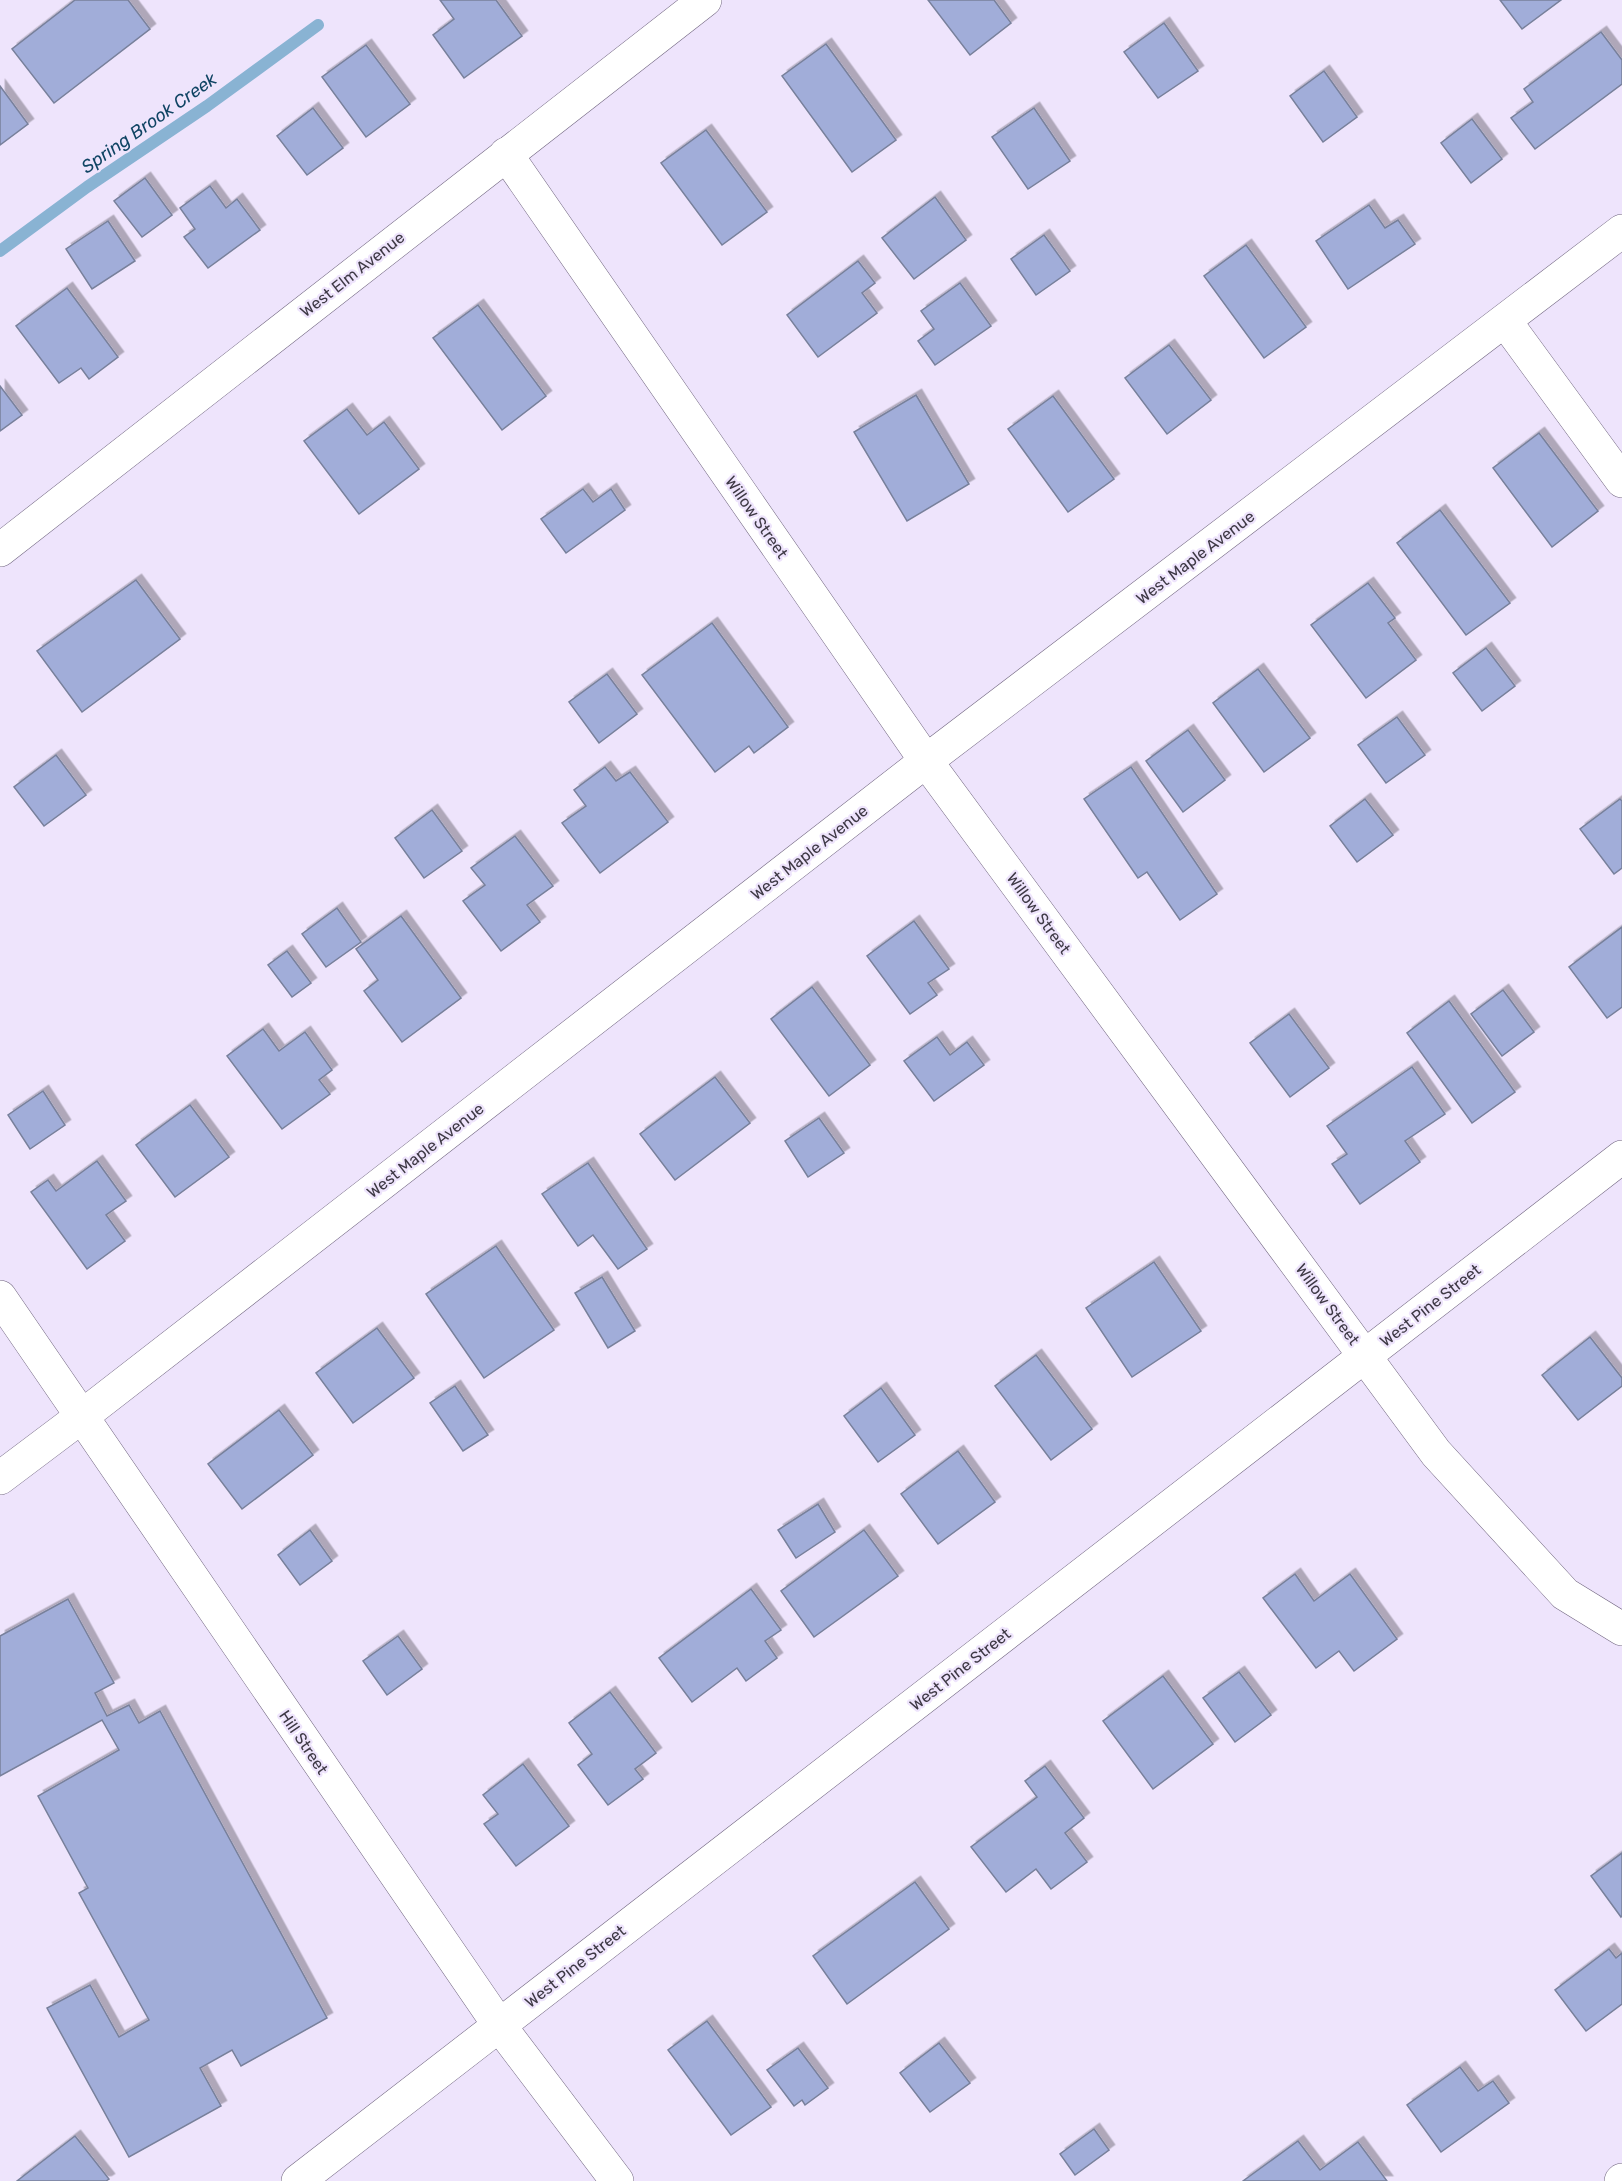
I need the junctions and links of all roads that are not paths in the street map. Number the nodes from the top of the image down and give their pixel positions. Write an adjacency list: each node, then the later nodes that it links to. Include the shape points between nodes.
1 (705, 0): 2 (street, West Elm Avenue)
2 (506, 154): 6 (street, West Elm Avenue); 7 (street, Willow Street)
3 (1622, 231): 4 (street, West Maple Avenue)
4 (1505, 321): 5 (street); 7 (street, West Maple Avenue)
5 (1622, 482)
6 (0, 550)
7 (926, 762): 10 (street, Willow Street); 11 (street, West Maple Avenue)
8 (1622, 1157): 10 (street, West Pine Street)
9 (0, 1297): 11 (street, Hill Street)
10 (1365, 1355): 13 (street, Willow Street, via 1436,1454 1565,1594); 14 (street, West Pine Street)
11 (81, 1418): 12 (street, West Maple Avenue); 14 (street, Hill Street)
12 (0, 1478)
13 (1622, 1629)
14 (499, 2025): 15 (street, West Pine Street); 16 (street, Hill Street)
15 (298, 2181)
16 (617, 2181)

